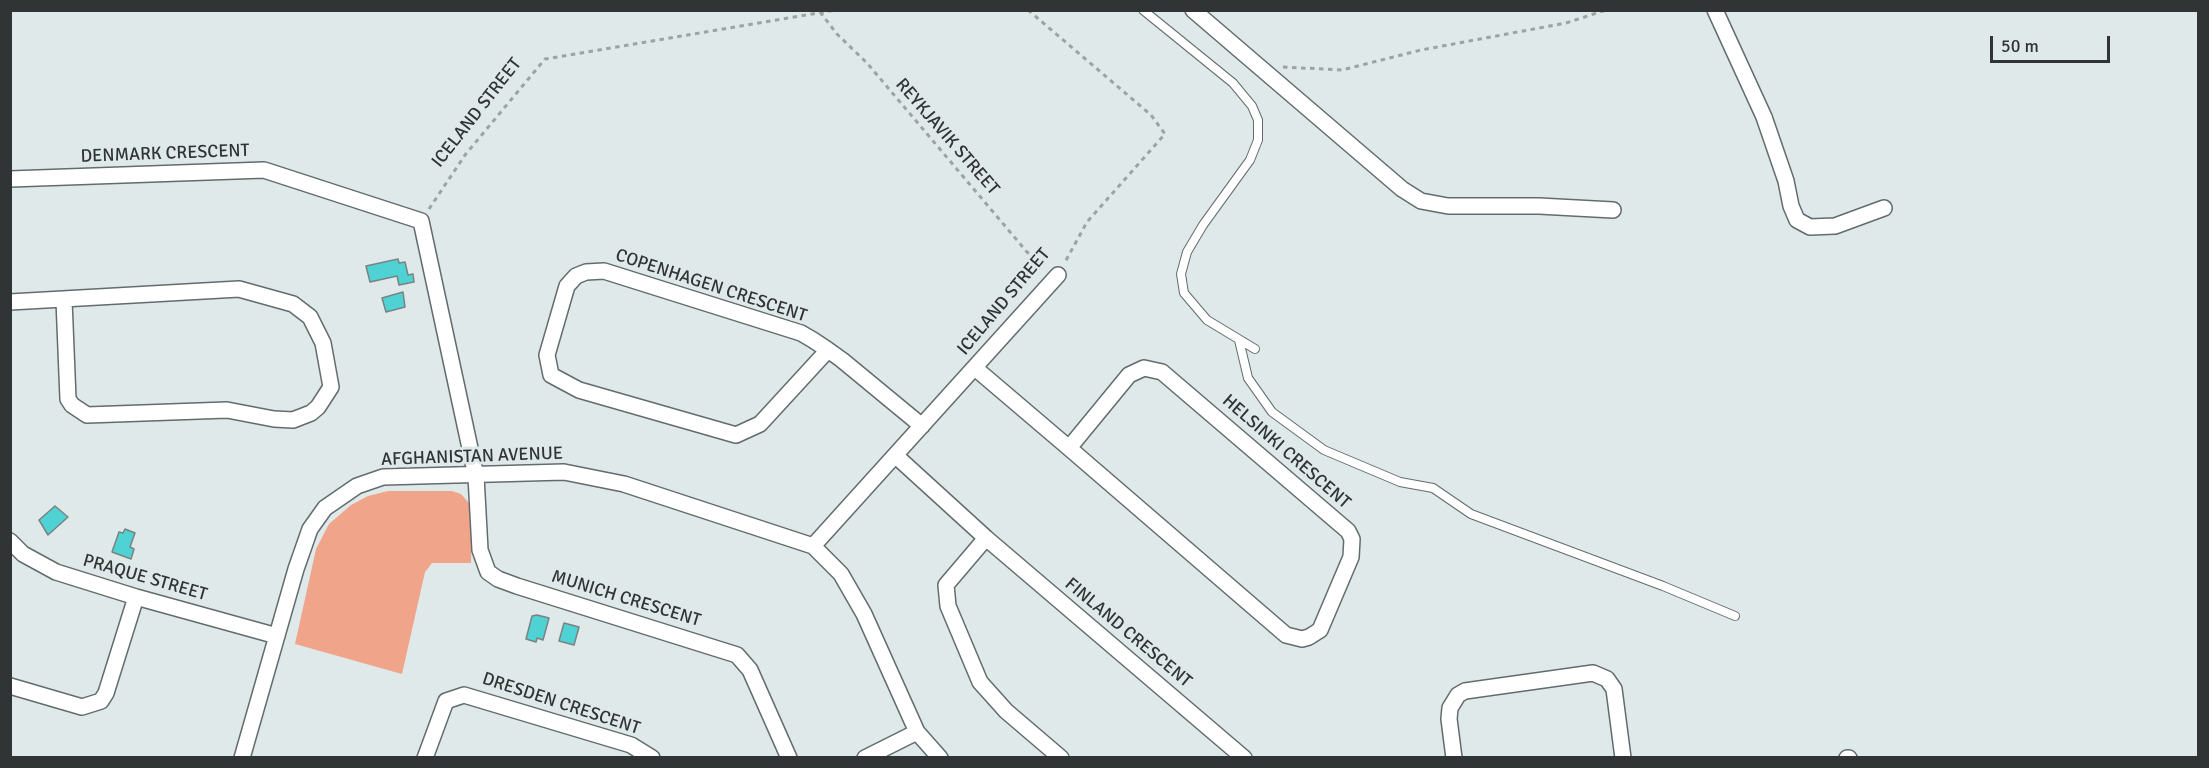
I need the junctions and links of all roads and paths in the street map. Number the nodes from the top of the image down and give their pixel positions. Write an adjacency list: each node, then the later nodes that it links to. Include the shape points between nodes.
1 (836, 10): 7 (path, ICELAND STREET)
2 (1029, 10): 13 (path, ICELAND STREET, via 1151,115 1165,134 1087,222)
3 (1143, 10): 16 (lane, via 1233,83 1258,120 1258,140 1250,160 1186,252 1181,274 1190,302 1208,320)
4 (1193, 10): 8 (street)
5 (1606, 10): 8 (path, via 1566,23 1421,50 1342,70)
6 (1715, 10): 10 (street, via 1764,117 1797,220 1810,227 1835,226)
7 (820, 12): 12 (path, ICELAND STREET, via 545,59 465,155); 13 (path, REYKJAVIK STREET, via 1027,252)
8 (1257, 65): 11 (street, via 1421,201 1448,206)
9 (10, 179): 12 (street, DENMARK CRESCENT, via 264,170)
10 (1884, 208)
11 (1613, 210)
12 (421, 221): 23 (street)
13 (1058, 275): 19 (street, ICELAND STREET)
14 (64, 300): 14 (street, via 239,289 293,304 303,309 317,328 331,387 318,407 293,420 226,410 87,415 68,399); 15 (street)
15 (10, 302)
16 (1239, 340): 17 (lane); 28 (lane, via 1248,378 1272,412 1324,450 1400,482 1433,488 1471,514)
17 (1255, 349)
18 (828, 350): 18 (street, COPENHAGEN CRESCENT, via 801,333 594,270 576,276 567,286 547,355 551,375 579,390 736,435 760,424); 20 (street, COPENHAGEN CRESCENT)
19 (975, 368): 20 (street, ICELAND STREET); 21 (street, HELSINKI CRESCENT)
20 (921, 426): 22 (street, ICELAND STREET)
21 (1069, 448): 21 (street, HELSINKI CRESCENT, via 1286,635 1310,638 1320,630 1351,557 1352,539 1348,531 1162,372 1144,368 1129,375)
22 (896, 456): 24 (street, FINLAND CRESCENT); 26 (street, ICELAND STREET)
23 (476, 476): 26 (street, AFGHANISTAN AVENUE, via 564,472 584,475 644,490); 29 (street, AFGHANISTAN AVENUE, via 383,477 357,486 325,508 310,529); 35 (street, MUNICH CRESCENT, via 480,550 488,572 507,583 737,655 750,670)
24 (986, 538): 38 (street, via 946,585 948,606 981,682 1006,711); 39 (street, FINLAND CRESCENT)
25 (10, 541): 27 (street, PRAQUE STREET, via 23,554 56,572)
26 (813, 546): 31 (street, AFGHANISTAN AVENUE, via 842,574)
27 (136, 597): 29 (street, PRAQUE STREET); 30 (street, via 101,701 82,707)
28 (1736, 616)
29 (277, 636): 32 (street, AFGHANISTAN AVENUE)
30 (10, 686)
31 (917, 732): 36 (street); 37 (street, AFGHANISTAN AVENUE)
32 (242, 758)
33 (425, 758): 34 (street, DRESDEN CRESCENT, via 446,700 464,695 631,745)
34 (652, 758)
35 (789, 758)
36 (865, 758)
37 (940, 758)
38 (1061, 758)
39 (1244, 758)
40 (1454, 758): 41 (street, via 1449,719 1458,695 1593,673 1607,679 1614,689)
41 (1623, 758)

